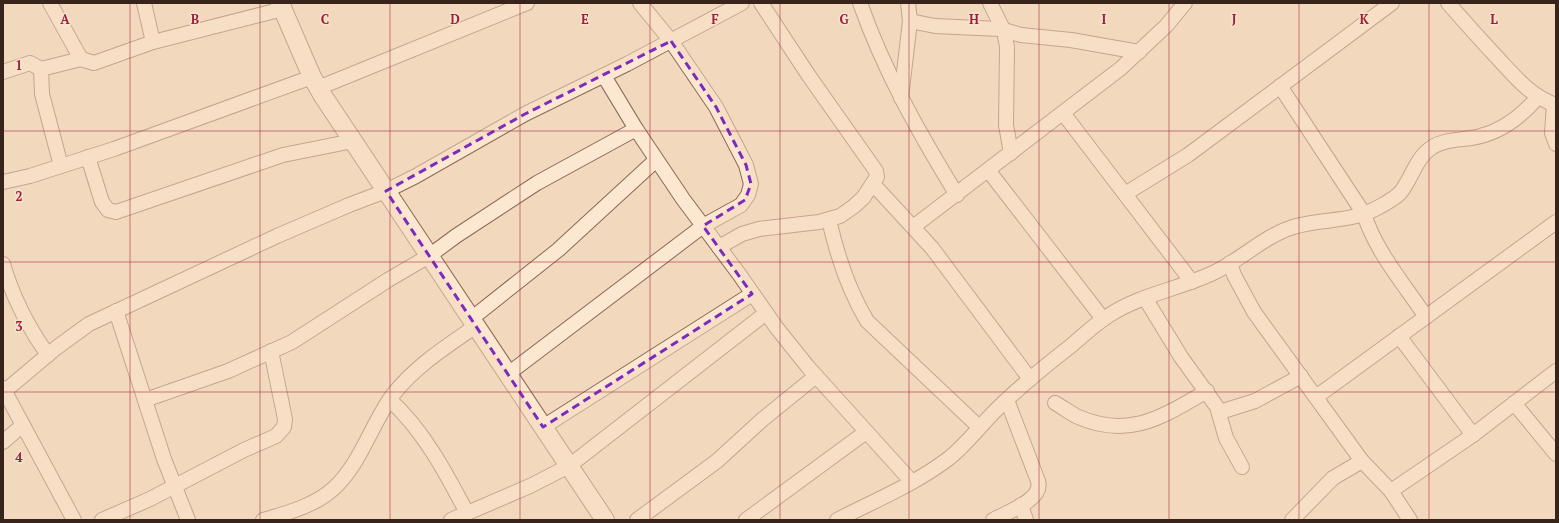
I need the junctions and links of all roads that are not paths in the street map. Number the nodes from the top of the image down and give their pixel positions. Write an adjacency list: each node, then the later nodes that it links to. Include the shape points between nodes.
1 (50, 3): 19 (street)
2 (144, 3): 17 (street)
3 (527, 3): 23 (street)
4 (640, 3): 16 (street)
5 (742, 3): 16 (street)
6 (761, 3): 38 (street, via 876,171 877,177)
7 (860, 3): 26 (street, via 872,38)
8 (908, 3): 14 (street)
9 (990, 3): 15 (street)
10 (1185, 3): 18 (street)
11 (1392, 3): 24 (street)
12 (1448, 3): 25 (street, via 1513,75)
13 (282, 6): 17 (street); 23 (street)
14 (910, 21): 15 (street, via 935,26); 26 (street)
15 (1004, 31): 18 (street); 32 (street, via 1007,47 1006,125)
16 (671, 41): 22 (street); 45 (street, via 716,107 746,165 750,184 748,195 740,205)
17 (153, 42): 19 (street, via 94,63)
18 (1139, 52): 28 (street)
19 (81, 59): 20 (street)
20 (41, 69): 21 (street, via 30,63); 35 (street, via 42,94)
21 (3, 72)
22 (604, 76): 29 (street); 39 (street, via 524,114)
23 (315, 83): 30 (street); 33 (street)
24 (1280, 86): 41 (street, via 1188,155); 42 (street)
25 (1538, 97): 27 (street); 42 (street, via 1511,123 1497,131 1475,138 1448,141 1429,149 1419,160 1400,192)
26 (901, 98): 40 (street)
27 (1555, 105): 31 (street, via 1552,133)
28 (1063, 113): 32 (street); 41 (street)
29 (636, 129): 34 (street); 48 (street, via 536,183)
30 (353, 141): 33 (street, via 283,155 116,212 108,210 102,202); 39 (street)
31 (1556, 144)
32 (1011, 153): 36 (street)
33 (88, 157): 35 (street)
34 (656, 160): 45 (street); 58 (street, via 558,250)
35 (61, 166): 37 (street)
36 (988, 170): 40 (street); 57 (street)
37 (3, 182)
38 (873, 184): 43 (street, via 853,208); 46 (street)
39 (386, 191): 48 (street); 54 (street, via 277,236)
40 (956, 194): 46 (street)
41 (1125, 194): 51 (street)
42 (1364, 214): 49 (street, via 1344,220 1293,227 1276,234); 56 (street, via 1379,248)
43 (829, 220): 47 (street, via 759,229 737,236); 78 (street, via 837,254 867,322)
44 (1556, 222): 56 (street)
45 (703, 226): 47 (street); 63 (street)
46 (914, 227): 66 (street)
47 (719, 247): 52 (street)
48 (430, 256): 58 (street); 60 (street, via 292,342)
49 (1230, 263): 51 (street); 65 (street, via 1254,312)
50 (3, 264): 61 (street, via 15,300 34,336)
51 (1192, 282): 53 (street)
52 (752, 294): 55 (street); 77 (street)
53 (1145, 298): 57 (street, via 1132,302); 68 (street, via 1181,357)
54 (116, 311): 61 (street, via 89,324); 70 (street)
55 (766, 313): 64 (street); 84 (street)
56 (1426, 317): 59 (street)
57 (1103, 320): 66 (street)
58 (474, 322): 63 (street); 71 (street, via 429,360)
59 (1399, 336): 69 (street); 80 (street)
60 (271, 351): 70 (street, via 228,371); 87 (street, via 285,419 282,431)
61 (48, 355): 67 (street)
62 (1556, 371): 74 (street)
63 (508, 374): 77 (street)
64 (816, 376): 79 (street); 96 (street, via 717,461)
65 (1301, 376): 69 (street); 75 (street, via 1255,401)
66 (1030, 379): 72 (street)
67 (4, 389): 76 (street)
68 (1206, 391): 73 (street, via 1170,413 1146,423 1126,426 1094,423); 75 (street)
69 (1316, 397): 83 (street)
70 (145, 400): 87 (street)
71 (390, 400): 90 (street, via 401,410 440,463); 94 (street, via 352,466 332,490 306,505)
72 (1007, 400): 78 (street); 89 (street, via 1039,484 1036,494 1029,502)
73 (1055, 403)
74 (1514, 403): 80 (street); 82 (street)
75 (1220, 412): 85 (street, via 1226,438)
76 (23, 424): 81 (street); 91 (street)
77 (543, 427): 84 (street)
78 (979, 427): 86 (street, via 948,459)
79 (866, 432): 86 (street); 97 (street)
80 (1473, 435): 88 (street)
81 (3, 442)
82 (1556, 454)
83 (1362, 461): 88 (street); 101 (street, via 1333,478)
84 (569, 466): 90 (street); 95 (street)
85 (1242, 467)
86 (912, 482): 98 (street)
87 (174, 486): 92 (street); 93 (street)
88 (1391, 491): 102 (street)
89 (1021, 505): 99 (street); 100 (street)
90 (458, 518)
91 (74, 520)
92 (102, 520)
93 (188, 520)
94 (264, 520)
95 (605, 520)
96 (637, 520)
97 (746, 520)
98 (837, 520)
99 (992, 520)
100 (1026, 520)
101 (1292, 520)
102 (1410, 520)

